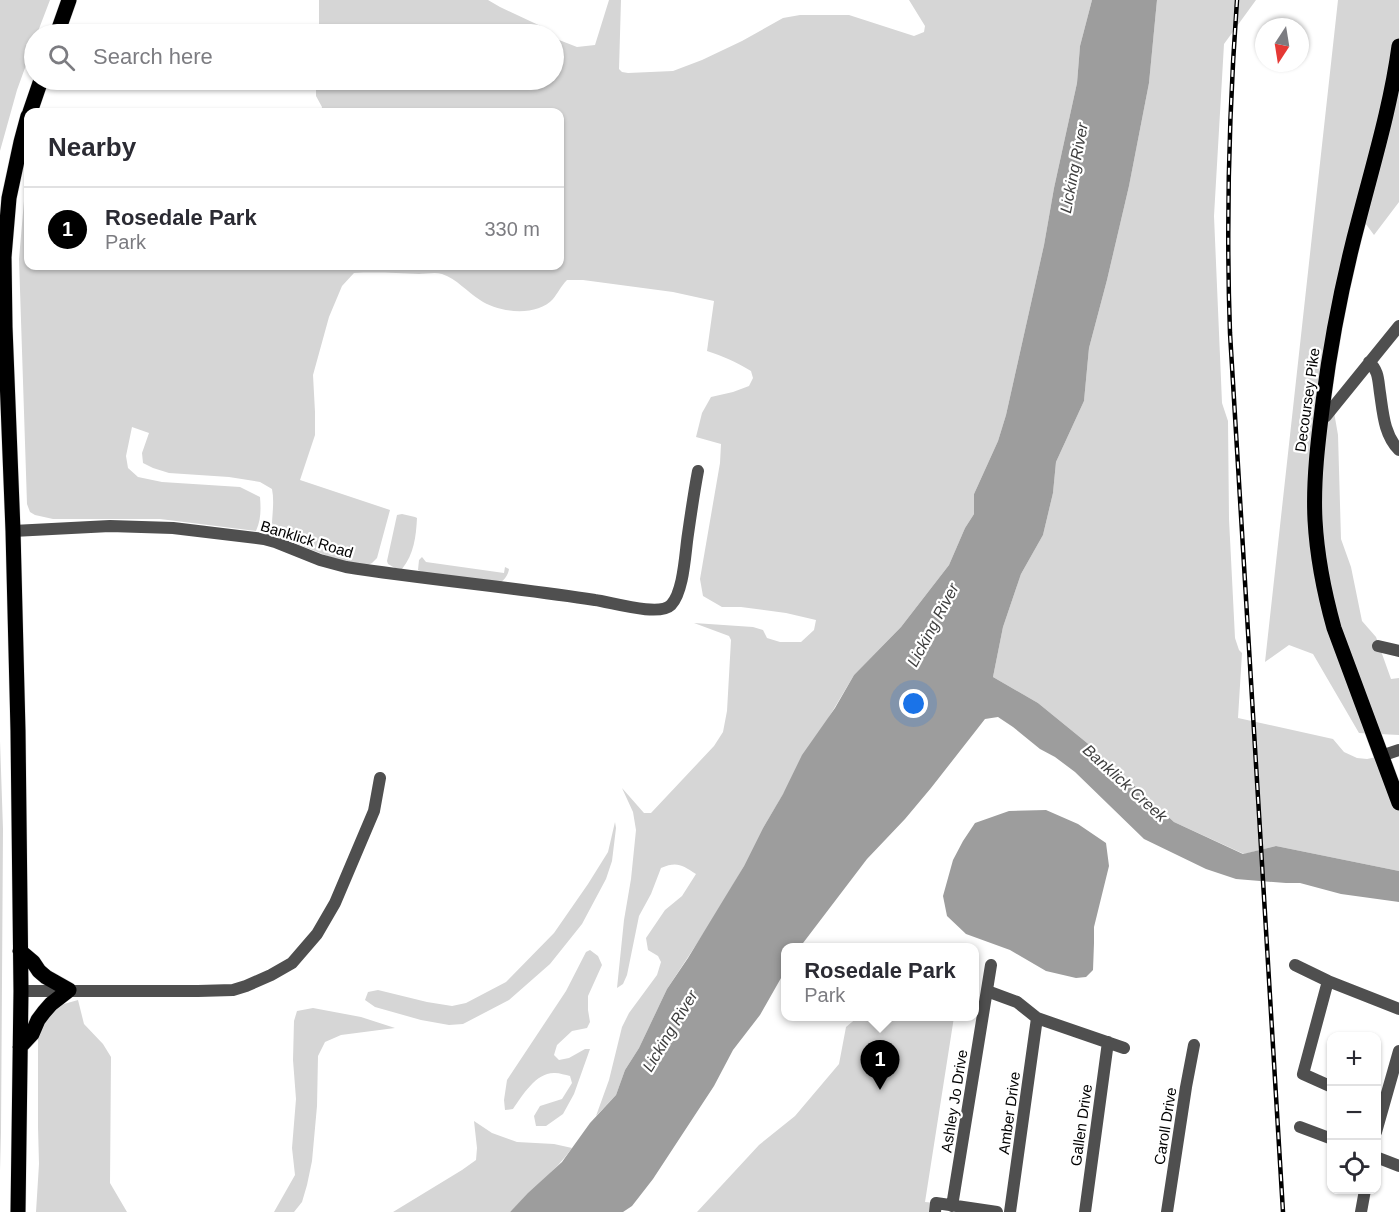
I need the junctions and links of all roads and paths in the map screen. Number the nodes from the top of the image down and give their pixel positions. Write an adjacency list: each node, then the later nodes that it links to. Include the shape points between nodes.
1 (69, 0): 2 (main road)
2 (61, 24)
3 (1399, 46): 9 (main road, Decoursey Pike, via 1387,114 1348,262)
4 (37, 90): 5 (main road)
5 (31, 108)
6 (24, 132): 12 (main road, via 9,198 3,257)
7 (1399, 326): 8 (street)
8 (1369, 362): 9 (street); 10 (street, via 1378,376 1386,429)
9 (1321, 419): 16 (main road, Decoursey Pike, via 1314,490 1319,562 1334,628)
10 (1399, 450)
11 (698, 471): 12 (street, Banklick Road, via 682,579 675,599 666,608 645,609 346,567 275,542 237,535 130,526)
12 (14, 531): 19 (main road)
13 (1378, 646): 14 (street)
14 (1399, 651)
15 (1399, 750): 16 (street)
16 (1382, 756): 18 (main road, Decoursey Pike)
17 (380, 778): 23 (street, via 374,811 335,903 317,934 292,963 233,990)
18 (1399, 803)
19 (20, 951): 23 (main road, via 46,977); 24 (main road)
20 (991, 965): 25 (street, Ashley Jo Drive)
21 (1295, 965): 22 (street)
22 (1328, 981): 26 (street); 33 (street, via 1303,1074)
23 (69, 990): 24 (street); 30 (main road, via 44,1011)
24 (21, 991): 30 (main road)
25 (987, 991): 27 (street, via 1017,1002); 40 (street, Ashley Jo Drive)
26 (1399, 1009)
27 (1037, 1018): 28 (street); 44 (street, Amber Drive)
28 (1107, 1042): 31 (street); 45 (street, Gallen Drive)
29 (1194, 1044): 46 (street, Caroll Drive)
30 (20, 1047): 42 (main road)
31 (1124, 1048)
32 (1399, 1051): 34 (street)
33 (1330, 1086)
34 (1381, 1103)
35 (1300, 1127): 36 (street)
36 (1327, 1137)
37 (1381, 1159): 38 (street)
38 (1399, 1166)
39 (1364, 1194): 47 (street)
40 (952, 1206): 41 (street); 43 (street)
41 (935, 1208)
42 (18, 1212)
43 (997, 1212)
44 (1010, 1212)
45 (1085, 1212)
46 (1167, 1212)
47 (1361, 1212)

